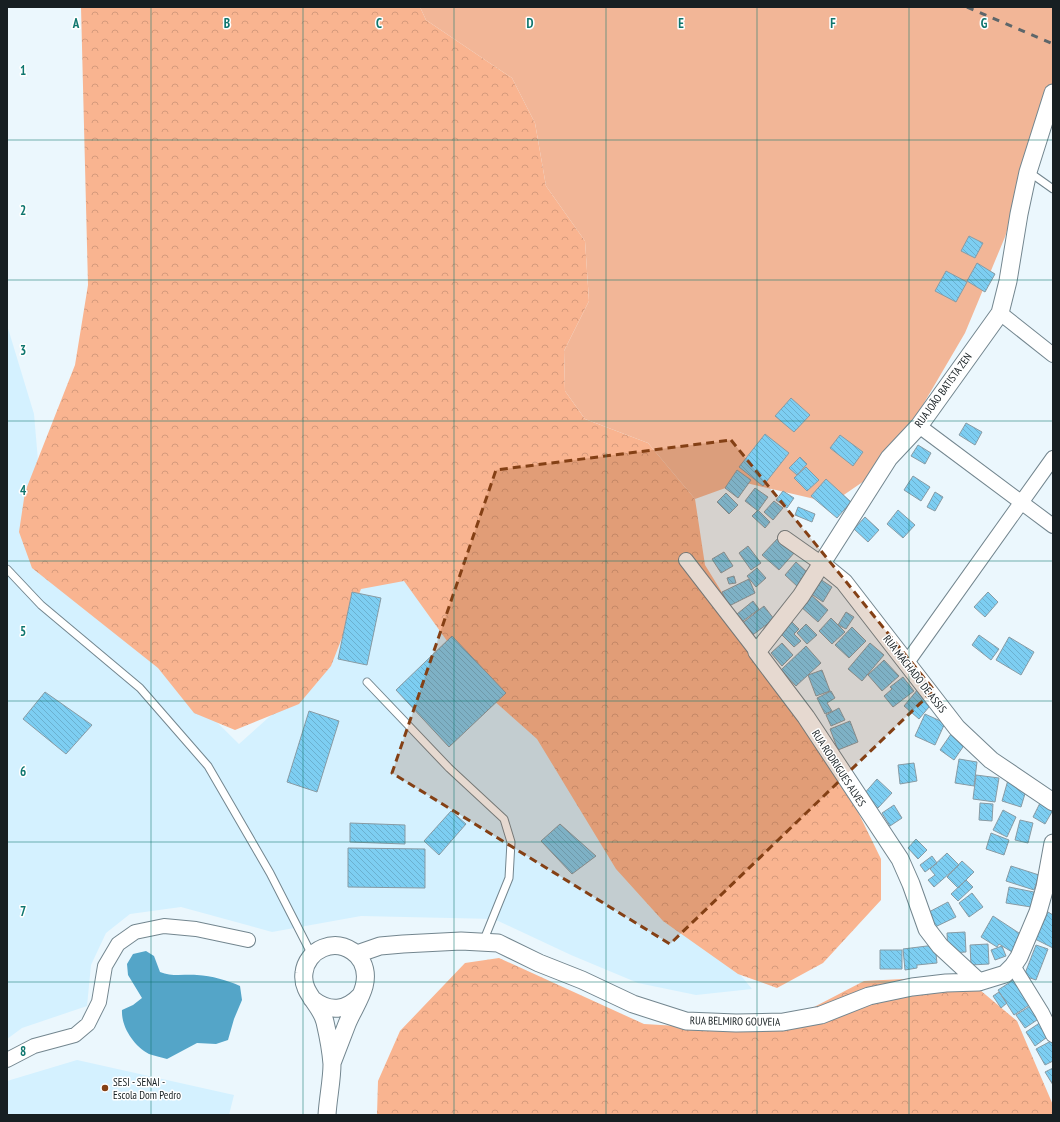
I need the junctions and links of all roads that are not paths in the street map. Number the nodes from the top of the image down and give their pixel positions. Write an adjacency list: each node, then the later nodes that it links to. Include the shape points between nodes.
1 (1053, 98): 2 (street, RUA JOÃO BATISTA ZEN)
2 (1028, 172): 3 (lane); 4 (street, RUA JOÃO BATISTA ZEN)
3 (1053, 189)
4 (1000, 313): 5 (street); 6 (street, RUA JOÃO BATISTA ZEN)
5 (1053, 355)
6 (918, 426): 8 (street); 12 (street, RUA JOÃO BATISTA ZEN, via 889,458)
7 (1053, 458): 8 (street)
8 (1021, 503): 9 (street); 15 (street)
9 (1053, 526)
10 (785, 538): 12 (street, RUA MACHADO DE ASSIS)
11 (686, 560): 14 (street, RUA RODRIGUES ALVES)
12 (822, 564): 14 (street, RUA JOÃO BATISTA ZEN, via 801,596); 15 (street, RUA MACHADO DE ASSIS, via 844,582)
13 (7, 569): 22 (lane, via 41,605 140,688 208,766 270,873)
14 (757, 652): 24 (street, RUA RODRIGUES ALVES, via 806,717 900,859 927,929 940,946)
15 (906, 664): 17 (street, RUA MACHADO DE ASSIS, via 957,728 991,760)
16 (367, 682): 20 (lane, via 449,768 504,819 511,842 509,878)
17 (1053, 802)
18 (1053, 843): 23 (street, RUA BELMIRO GOUVEIA, via 1038,912)
19 (248, 940): 28 (street, via 196,929 164,926 136,932 118,944 105,966 99,1002 88,1024 75,1035 34,1046)
20 (483, 942): 21 (street, RUA BELMIRO GOUVEIA, via 380,946); 24 (street, RUA BELMIRO GOUVEIA, via 498,943 633,1004 686,1021 783,1022 820,1015 869,996 946,983)
21 (357, 954): 22 (street, via 337,945 328,946); 25 (street, via 365,968 366,977)
22 (312, 956): 26 (street, via 306,963 304,972 306,991)
23 (1013, 966): 24 (street, RUA BELMIRO GOUVEIA, via 1005,974); 27 (street)
24 (978, 982)
25 (361, 995): 26 (street, via 355,1002 337,1008 328,1008); 29 (street)
26 (312, 999): 29 (street, via 325,1019)
27 (1053, 1035)
28 (7, 1060)
29 (332, 1063): 30 (street)
30 (327, 1115)

